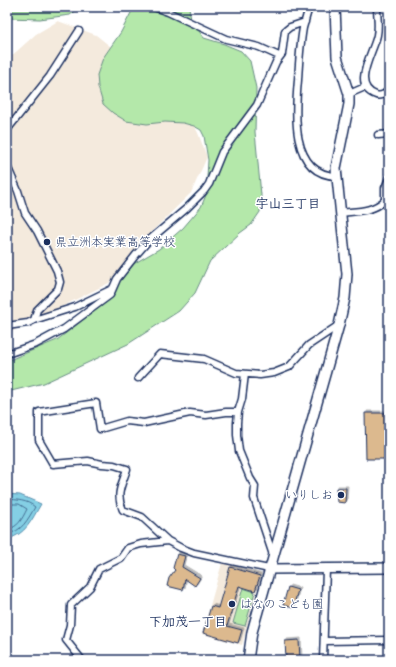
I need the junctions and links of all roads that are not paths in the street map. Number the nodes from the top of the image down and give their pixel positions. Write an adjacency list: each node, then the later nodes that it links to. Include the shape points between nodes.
1 (154, 7): 7 (street, via 226,39 259,47)
2 (309, 7): 5 (street)
3 (335, 7): 10 (street, via 337,57)
4 (377, 7): 8 (street, via 377,35 364,76)
5 (305, 22): 7 (street, via 285,31); 15 (street, via 301,44 296,130 310,164 324,174)
6 (79, 31): 11 (street, via 50,76)
7 (280, 56): 18 (street, via 257,105 222,152 204,191 148,241)
8 (365, 87): 9 (street, via 370,93 378,96); 10 (street)
9 (389, 90)
10 (349, 94): 15 (street, via 348,110 337,156)
11 (7, 130)
12 (389, 134): 13 (street)
13 (378, 135)
14 (7, 166): 19 (street, via 25,213 58,271 60,282 58,289 37,310)
15 (336, 176): 17 (street)
16 (389, 178): 17 (street, via 385,188 385,200 380,206 371,210)
17 (341, 213): 20 (street, via 347,274)
18 (112, 289): 19 (street, via 75,307); 22 (street, via 110,295 64,329 36,344)
19 (34, 320): 21 (street)
20 (339, 325): 23 (street, via 309,345 288,368 260,375); 27 (street)
21 (7, 326)
22 (7, 354)
23 (245, 374): 24 (street, via 236,373 204,359 160,354); 25 (street)
24 (138, 378)
25 (238, 412): 26 (street, via 206,416 190,413 144,423 127,421 100,429 96,403 39,412 39,440 53,464 88,461 114,464 127,469 118,493 123,510 142,517); 27 (street, via 239,451 255,486 254,498)
26 (168, 540): 29 (street, via 194,553); 33 (street, via 128,548 121,558 99,569 90,587 71,605 66,640)
27 (273, 555): 29 (street)
28 (389, 568): 30 (street)
29 (269, 569): 30 (street); 34 (street, via 252,632)
30 (326, 569): 32 (street)
31 (389, 640): 32 (street)
32 (324, 641): 35 (street)
33 (82, 660)
34 (248, 660)
35 (323, 660)

